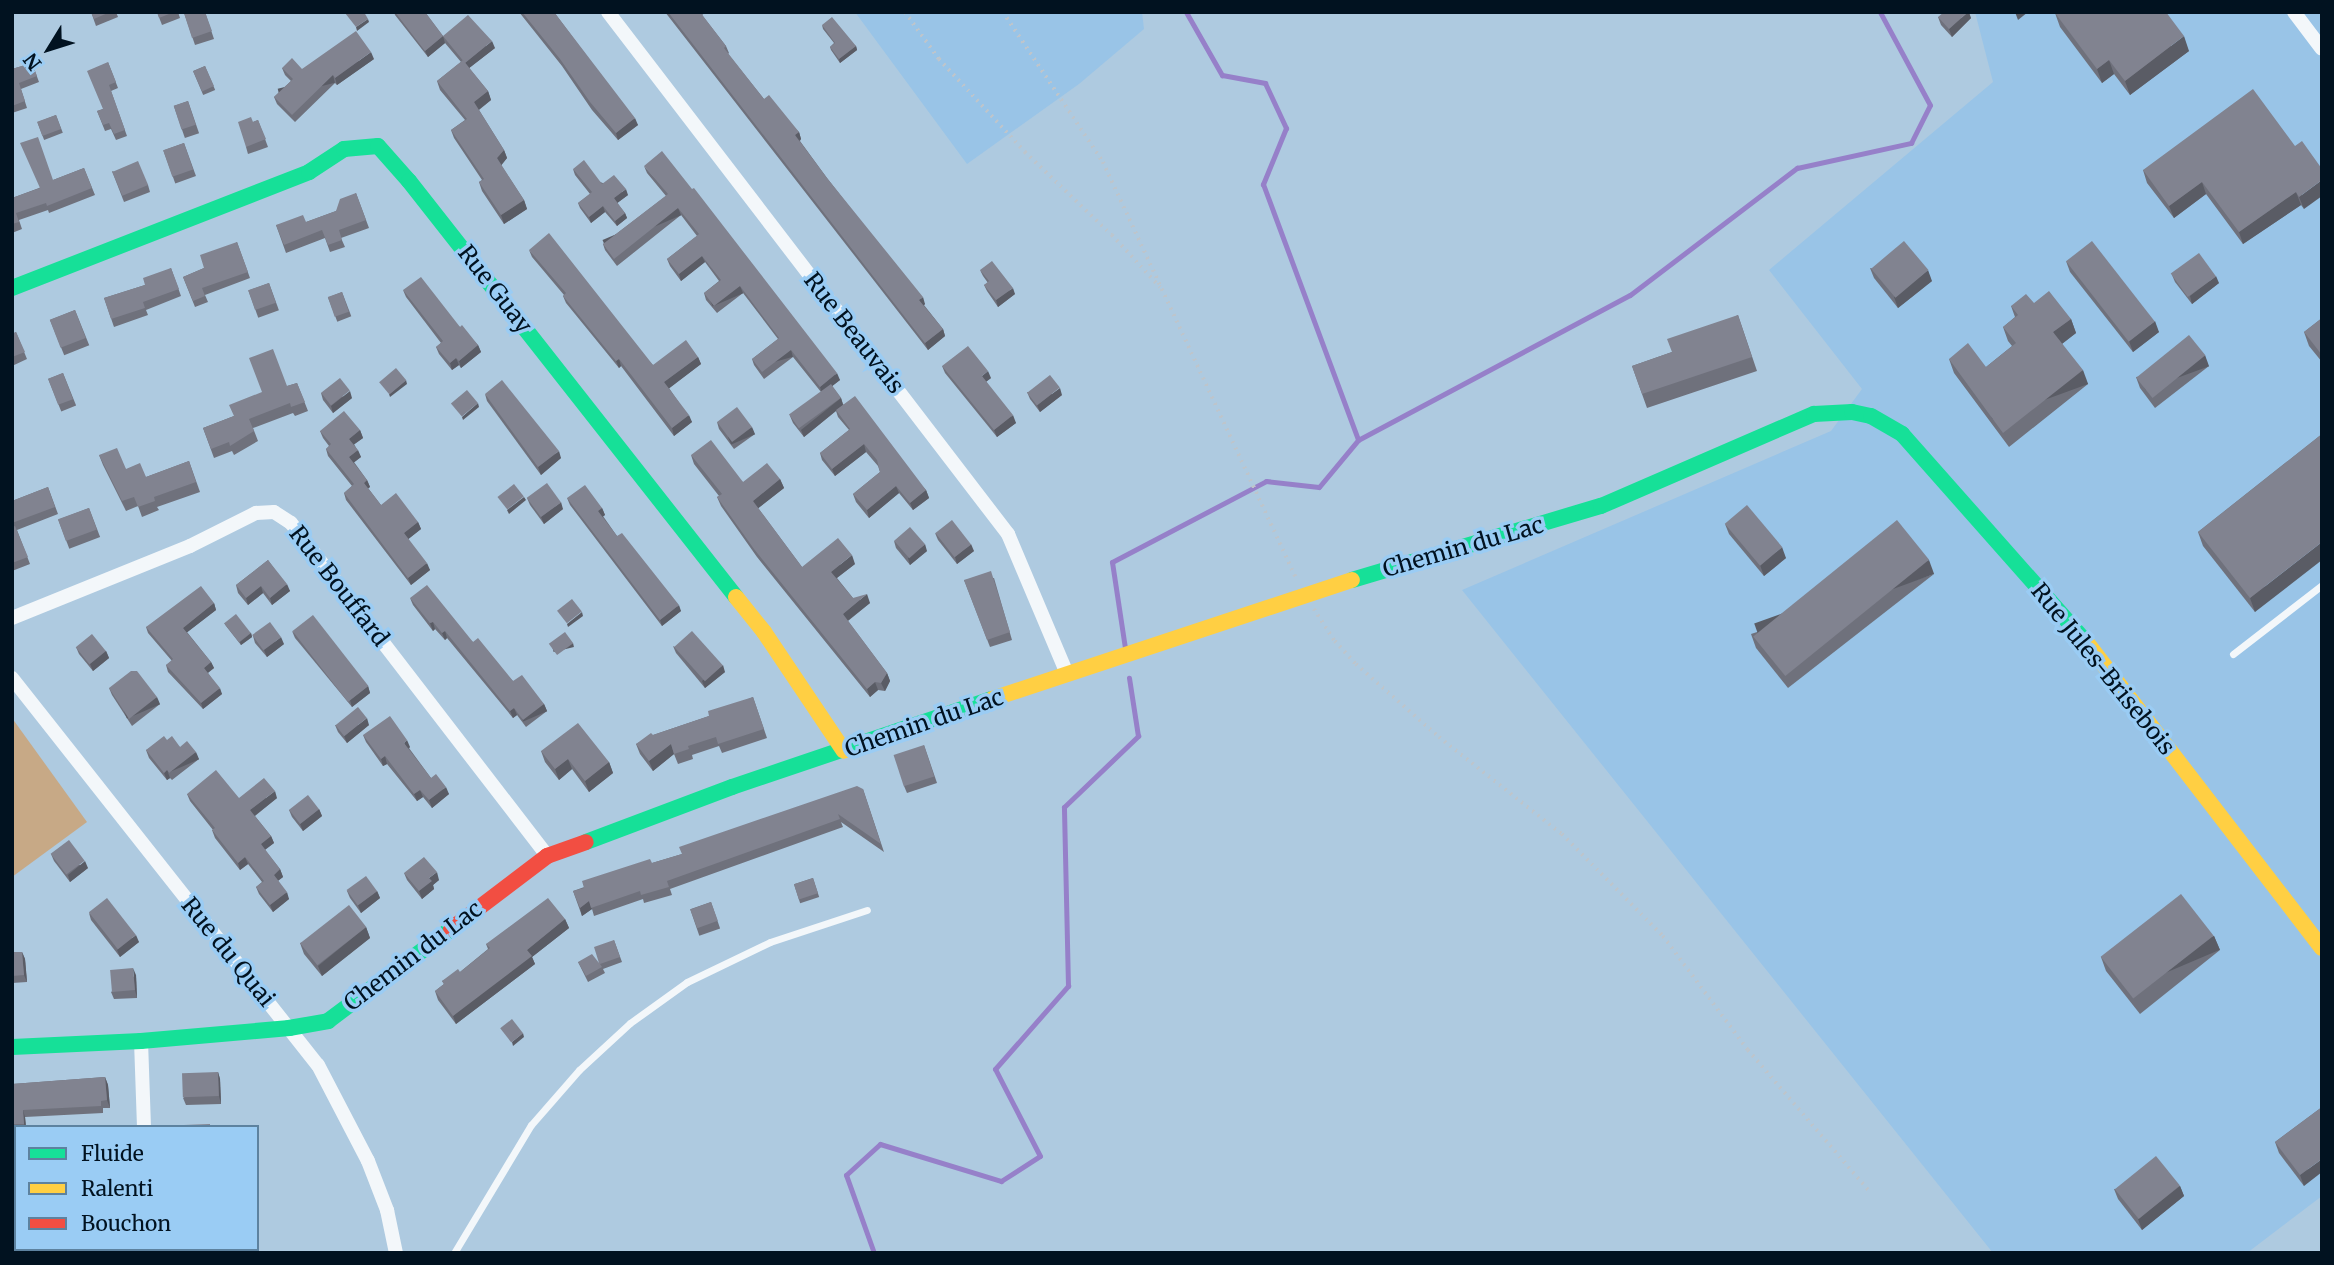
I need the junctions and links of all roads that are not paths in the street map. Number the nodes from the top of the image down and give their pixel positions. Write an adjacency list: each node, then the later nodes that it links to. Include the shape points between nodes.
1 (608, 12): 9 (street, Rue Beauvais, via 1008,534)
2 (2294, 12): 3 (street)
3 (2322, 49)
4 (12, 288): 11 (street, Rue Guay, via 309,172 344,149 378,146 764,632)
5 (1862, 414): 9 (street, Chemin du Lac, via 1814,415 1601,506 1304,594); 14 (street, Rue Jules-Brisebois, via 1902,434 2102,660)
6 (2322, 585): 8 (lane)
7 (12, 618): 12 (street, Rue Bouffard, via 190,546 256,513 274,512 291,523)
8 (2233, 654)
9 (1067, 674): 11 (street, Chemin du Lac)
10 (12, 678): 15 (street, Rue du Quai)
11 (844, 751): 12 (street, Chemin du Lac)
12 (547, 856): 15 (street, Chemin du Lac, via 328,1021)
13 (867, 910): 20 (lane, via 770,942 687,982 630,1023 579,1070 531,1125)
14 (2322, 948)
15 (289, 1028): 16 (street, Chemin du Lac); 19 (street, Rue du Quai, via 318,1065 368,1161 387,1210)
16 (141, 1041): 17 (street, Chemin du Lac); 18 (street)
17 (12, 1047)
18 (144, 1125)
19 (396, 1253)
20 (454, 1253)

